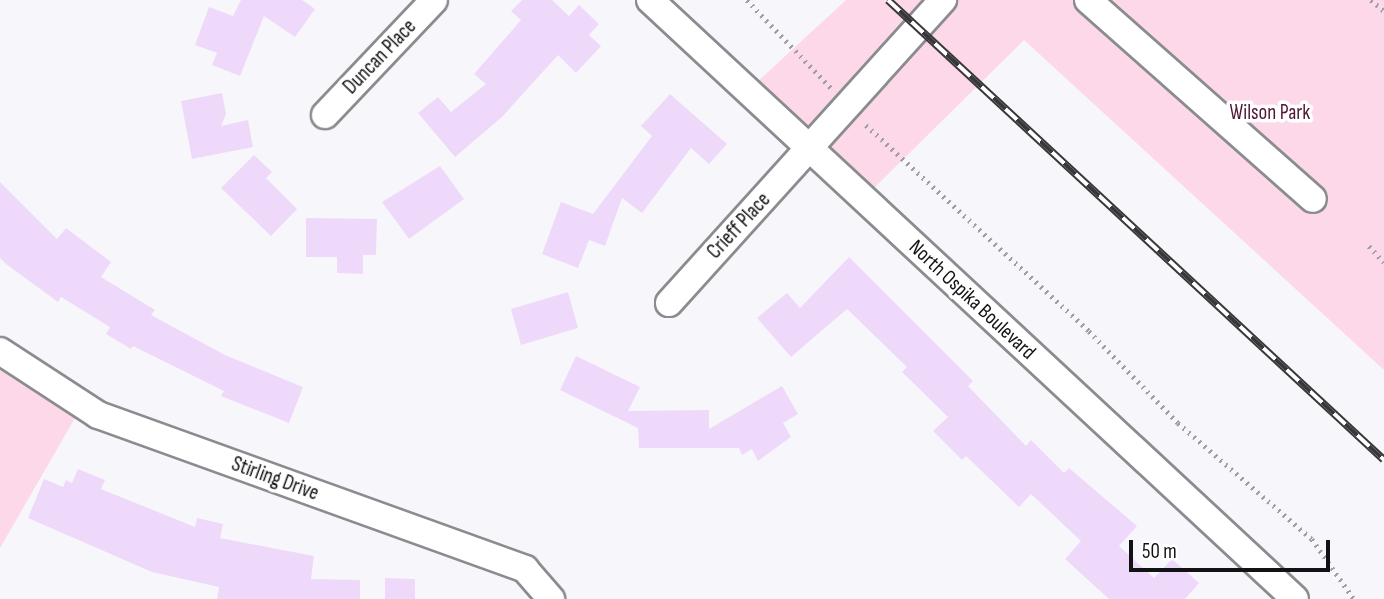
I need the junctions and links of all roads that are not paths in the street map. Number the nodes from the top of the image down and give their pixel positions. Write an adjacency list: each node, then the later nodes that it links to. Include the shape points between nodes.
1 (434, 0): 5 (street, Duncan Place)
2 (650, 0): 6 (street, North Ospika Boulevard)
3 (943, 0): 6 (street, Crieff Place)
4 (1088, 0): 7 (street)
5 (325, 115)
6 (810, 149): 8 (street, Crieff Place); 10 (street, North Ospika Boulevard)
7 (1313, 199)
8 (668, 303)
9 (0, 351): 11 (street, Stirling Drive, via 98,415 525,569)
10 (1283, 595)
11 (551, 599)

